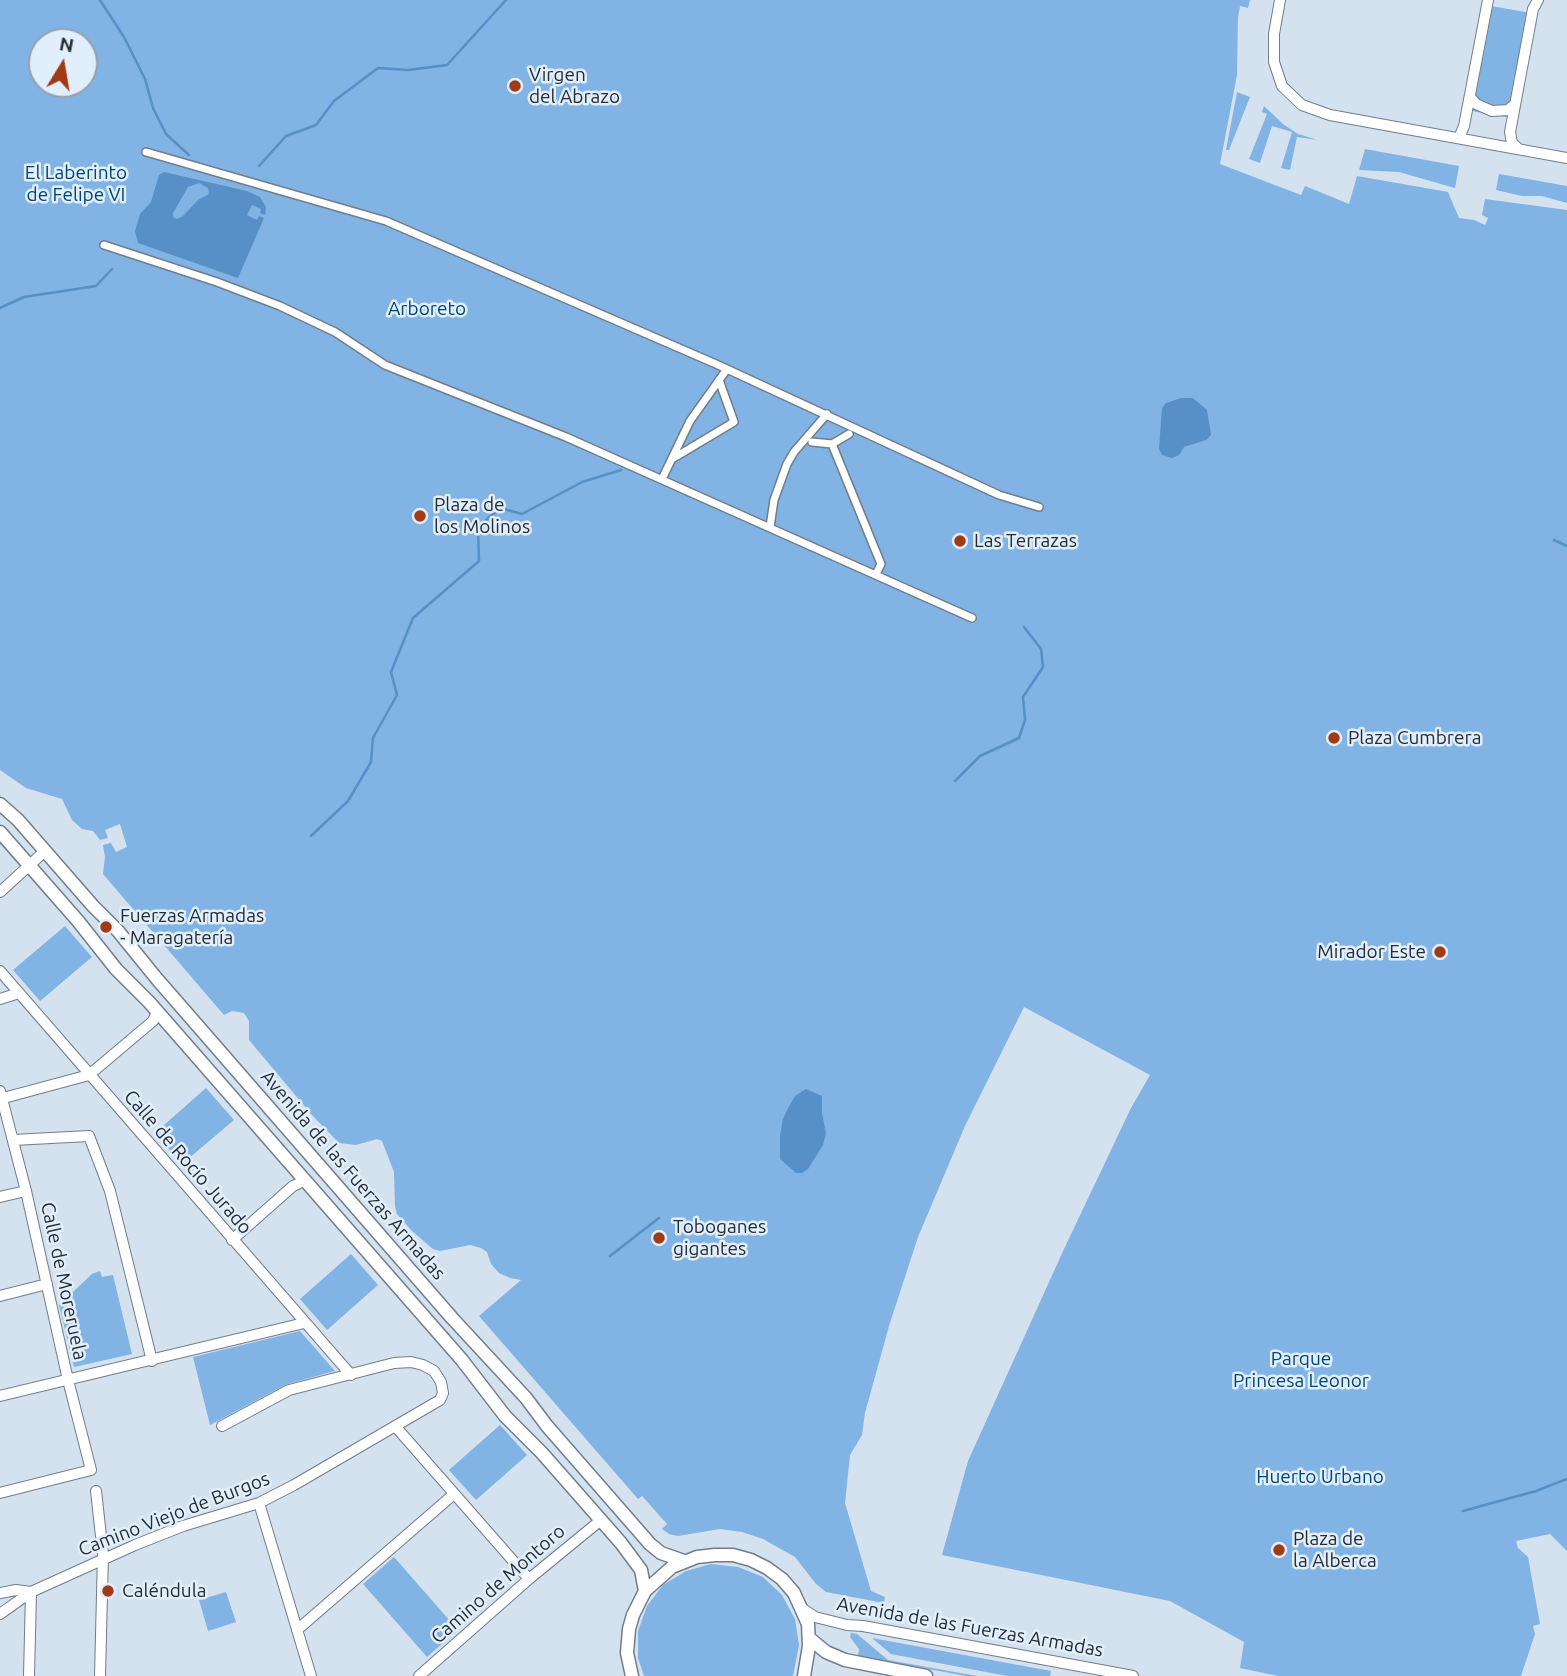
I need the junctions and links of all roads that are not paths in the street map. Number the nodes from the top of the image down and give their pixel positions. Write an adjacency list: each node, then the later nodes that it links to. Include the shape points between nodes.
1 (1280, 0): 6 (street, via 1274,62 1282,86 1302,105 1330,115)
2 (1488, 0): 4 (street)
3 (1538, 0): 5 (street)
4 (1470, 97): 5 (street, via 1492,111 1508,110); 6 (street)
5 (1515, 104): 7 (street, via 1510,138)
6 (1459, 138): 7 (street)
7 (1520, 149): 9 (street)
8 (146, 152): 11 (street, via 386,221)
9 (1567, 158)
10 (104, 245): 18 (street, via 280,306 335,332 385,365)
11 (727, 369): 12 (street); 13 (street)
12 (719, 380): 17 (street, via 690,421); 17 (street, via 734,422)
13 (828, 414): 19 (street, via 999,495); 20 (street, via 787,464)
14 (849, 434): 16 (street)
15 (812, 442): 16 (street)
16 (832, 444): 21 (street, via 881,564)
17 (671, 460): 18 (street)
18 (662, 479): 20 (street)
19 (1039, 507)
20 (770, 527): 21 (street)
21 (876, 574): 22 (street)
22 (972, 618)
23 (0, 804): 25 (street, Avenida de las Fuerzas Armadas)
24 (0, 832): 26 (street, Avenida de las Fuerzas Armadas)
25 (45, 851): 26 (street); 54 (street, Avenida de las Fuerzas Armadas, via 650,1544)
26 (30, 866): 27 (street); 31 (street, Avenida de las Fuerzas Armadas)
27 (0, 892)
28 (0, 971): 29 (street, Calle de Rocío Jurado)
29 (19, 993): 30 (street); 32 (street, Calle de Rocío Jurado)
30 (0, 999)
31 (158, 1012): 32 (street); 35 (street, Avenida de las Fuerzas Armadas)
32 (89, 1075): 33 (street); 38 (street, Calle de Rocío Jurado)
33 (1, 1096): 34 (street, Calle de Moreruela)
34 (13, 1140): 36 (street, Calle de Moreruela); 42 (street, via 89,1136 110,1191)
35 (304, 1181): 38 (street); 52 (street, Avenida de las Fuerzas Armadas, via 462,1360 505,1416)
36 (26, 1191): 37 (street); 39 (street, Calle de Moreruela)
37 (0, 1197)
38 (232, 1240): 41 (street, Calle de Rocío Jurado)
39 (47, 1284): 40 (street); 44 (street, Calle de Moreruela)
40 (0, 1296)
41 (304, 1323): 42 (street); 43 (street, Calle de Rocío Jurado)
42 (152, 1361): 44 (street)
43 (351, 1375): 46 (street, via 289,1390); 47 (street, Camino Viejo de Burgos, via 411,1362 433,1371 441,1382 440,1399)
44 (68, 1380): 45 (street); 49 (street, Calle de Moreruela, via 91,1471)
45 (0, 1396)
46 (222, 1426)
47 (395, 1426): 50 (street); 51 (street, Camino Viejo de Burgos)
48 (96, 1492): 53 (street)
49 (0, 1493)
50 (454, 1494): 55 (street); 61 (street)
51 (258, 1503): 53 (street, Camino Viejo de Burgos, via 183,1526); 61 (street)
52 (601, 1520): 55 (street, Camino de Montoro); 56 (street, Avenida de las Fuerzas Armadas, via 638,1563)
53 (103, 1559): 57 (street, Camino Viejo de Burgos); 64 (street)
54 (684, 1562): 56 (street, via 667,1570); 59 (street, via 715,1555 751,1560 782,1579)
55 (528, 1579): 66 (street, Camino de Montoro)
56 (645, 1591): 67 (street, via 629,1629 627,1653)
57 (31, 1592): 58 (street); 60 (street, Camino Viejo de Burgos); 63 (street)
58 (0, 1593)
59 (803, 1609): 62 (street); 70 (street, Avenida de las Fuerzas Armadas, via 847,1625)
60 (0, 1614)
61 (297, 1630): 65 (street)
62 (809, 1638): 68 (street); 69 (street, via 845,1660)
63 (30, 1676)
64 (100, 1676)
65 (311, 1676)
66 (419, 1676)
67 (632, 1676)
68 (804, 1676)
69 (926, 1676)
70 (1133, 1676)

